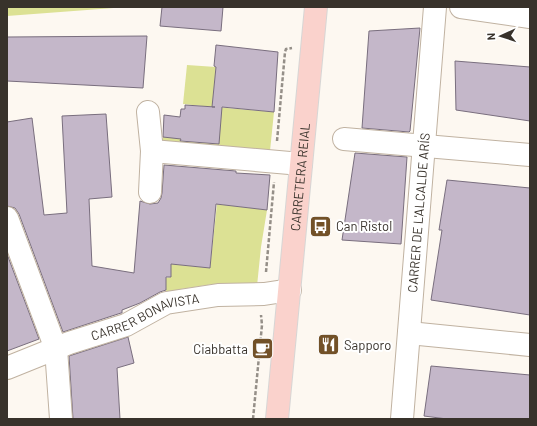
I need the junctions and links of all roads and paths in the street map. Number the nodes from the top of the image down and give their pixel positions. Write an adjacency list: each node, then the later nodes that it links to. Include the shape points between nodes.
1 (316, 7): 12 (main road, CARRETERA REIAL)
2 (435, 7): 8 (street, CARRER DE L'ALCALDE ARÍS)
3 (461, 7): 4 (street)
4 (530, 17)
5 (285, 52): 11 (path)
6 (148, 112): 9 (street)
7 (344, 139): 8 (street)
8 (424, 145): 10 (street); 17 (street, CARRER DE L'ALCALDE ARÍS)
9 (152, 151): 11 (street); 13 (street)
10 (530, 155)
11 (275, 161): 12 (street); 16 (path)
12 (302, 164): 15 (main road, CARRETERA REIAL)
13 (150, 192)
14 (7, 218): 19 (street)
15 (290, 290): 16 (street, CARRER BONAVISTA); 23 (main road, CARRETERA REIAL)
16 (264, 294): 19 (street, CARRER BONAVISTA, via 218,295 166,303 126,325); 22 (path)
17 (409, 333): 18 (street); 24 (street, CARRER DE L'ALCALDE ARÍS)
18 (530, 345)
19 (56, 349): 20 (street, CARRER BONAVISTA); 21 (street)
20 (7, 368)
21 (61, 419)
22 (253, 419)
23 (277, 419)
24 (402, 419)

